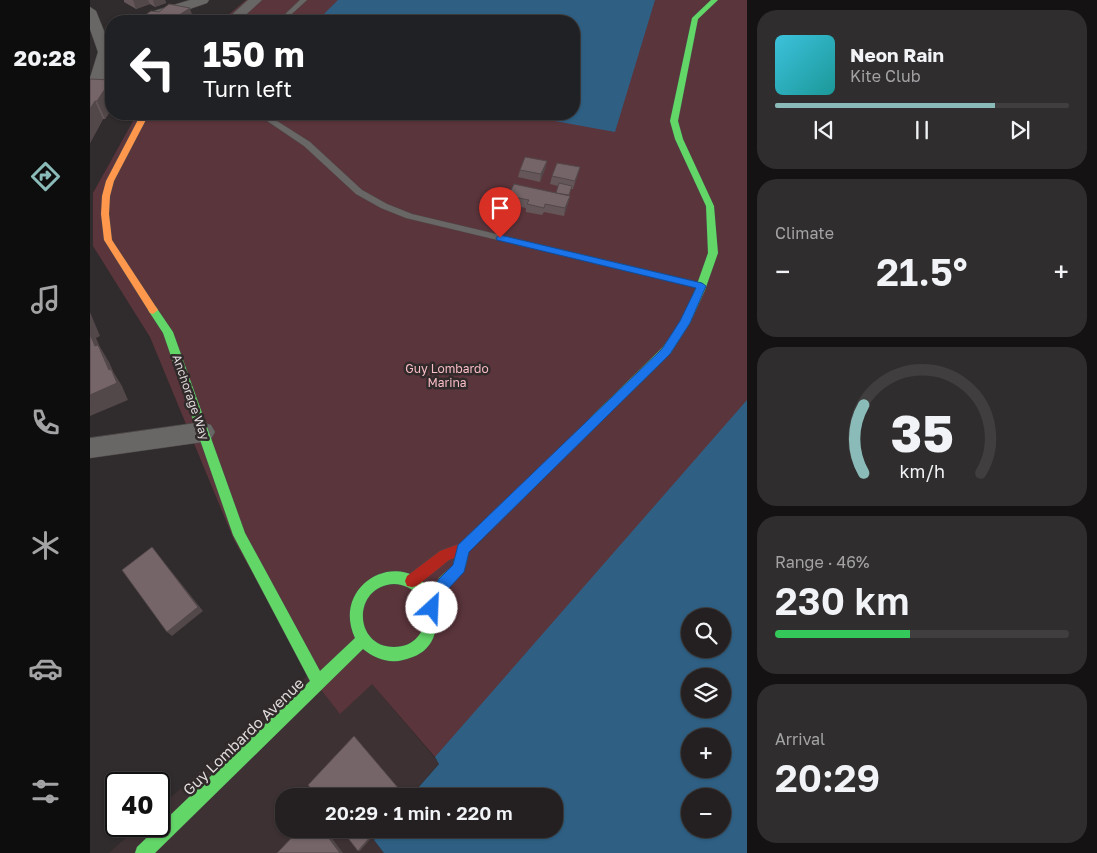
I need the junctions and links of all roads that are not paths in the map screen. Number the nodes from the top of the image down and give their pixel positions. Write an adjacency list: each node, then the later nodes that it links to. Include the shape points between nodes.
1 (203, 0): 6 (street)
2 (256, 0): 7 (street)
3 (304, 0): 8 (lane)
4 (715, 0): 14 (street, via 695,18 674,121 679,140 710,206 713,253)
5 (90, 11): 9 (street)
6 (157, 15)
7 (238, 15)
8 (288, 15)
9 (105, 42)
10 (105, 60): 11 (street)
11 (99, 83)
12 (142, 120): 15 (street, Anchorage Way, via 106,196 108,240 168,332)
13 (270, 120): 14 (lane, via 308,144 359,192 409,216)
14 (702, 286): 17 (street, via 685,323 666,351)
15 (203, 432): 16 (street); 21 (street, Anchorage Way, via 239,535)
16 (90, 448)
17 (463, 549): 18 (street, via 445,555); 19 (street, via 459,568 444,583)
18 (412, 582): 19 (street, via 423,589); 20 (street, via 388,578 366,591 358,602 356,615 357,628)
19 (432, 608): 20 (street, via 430,630 413,650 386,654 373,649)
20 (364, 640): 21 (street, Guy Lombardo Avenue)
21 (319, 683): 22 (street, Guy Lombardo Avenue)
22 (144, 853)

